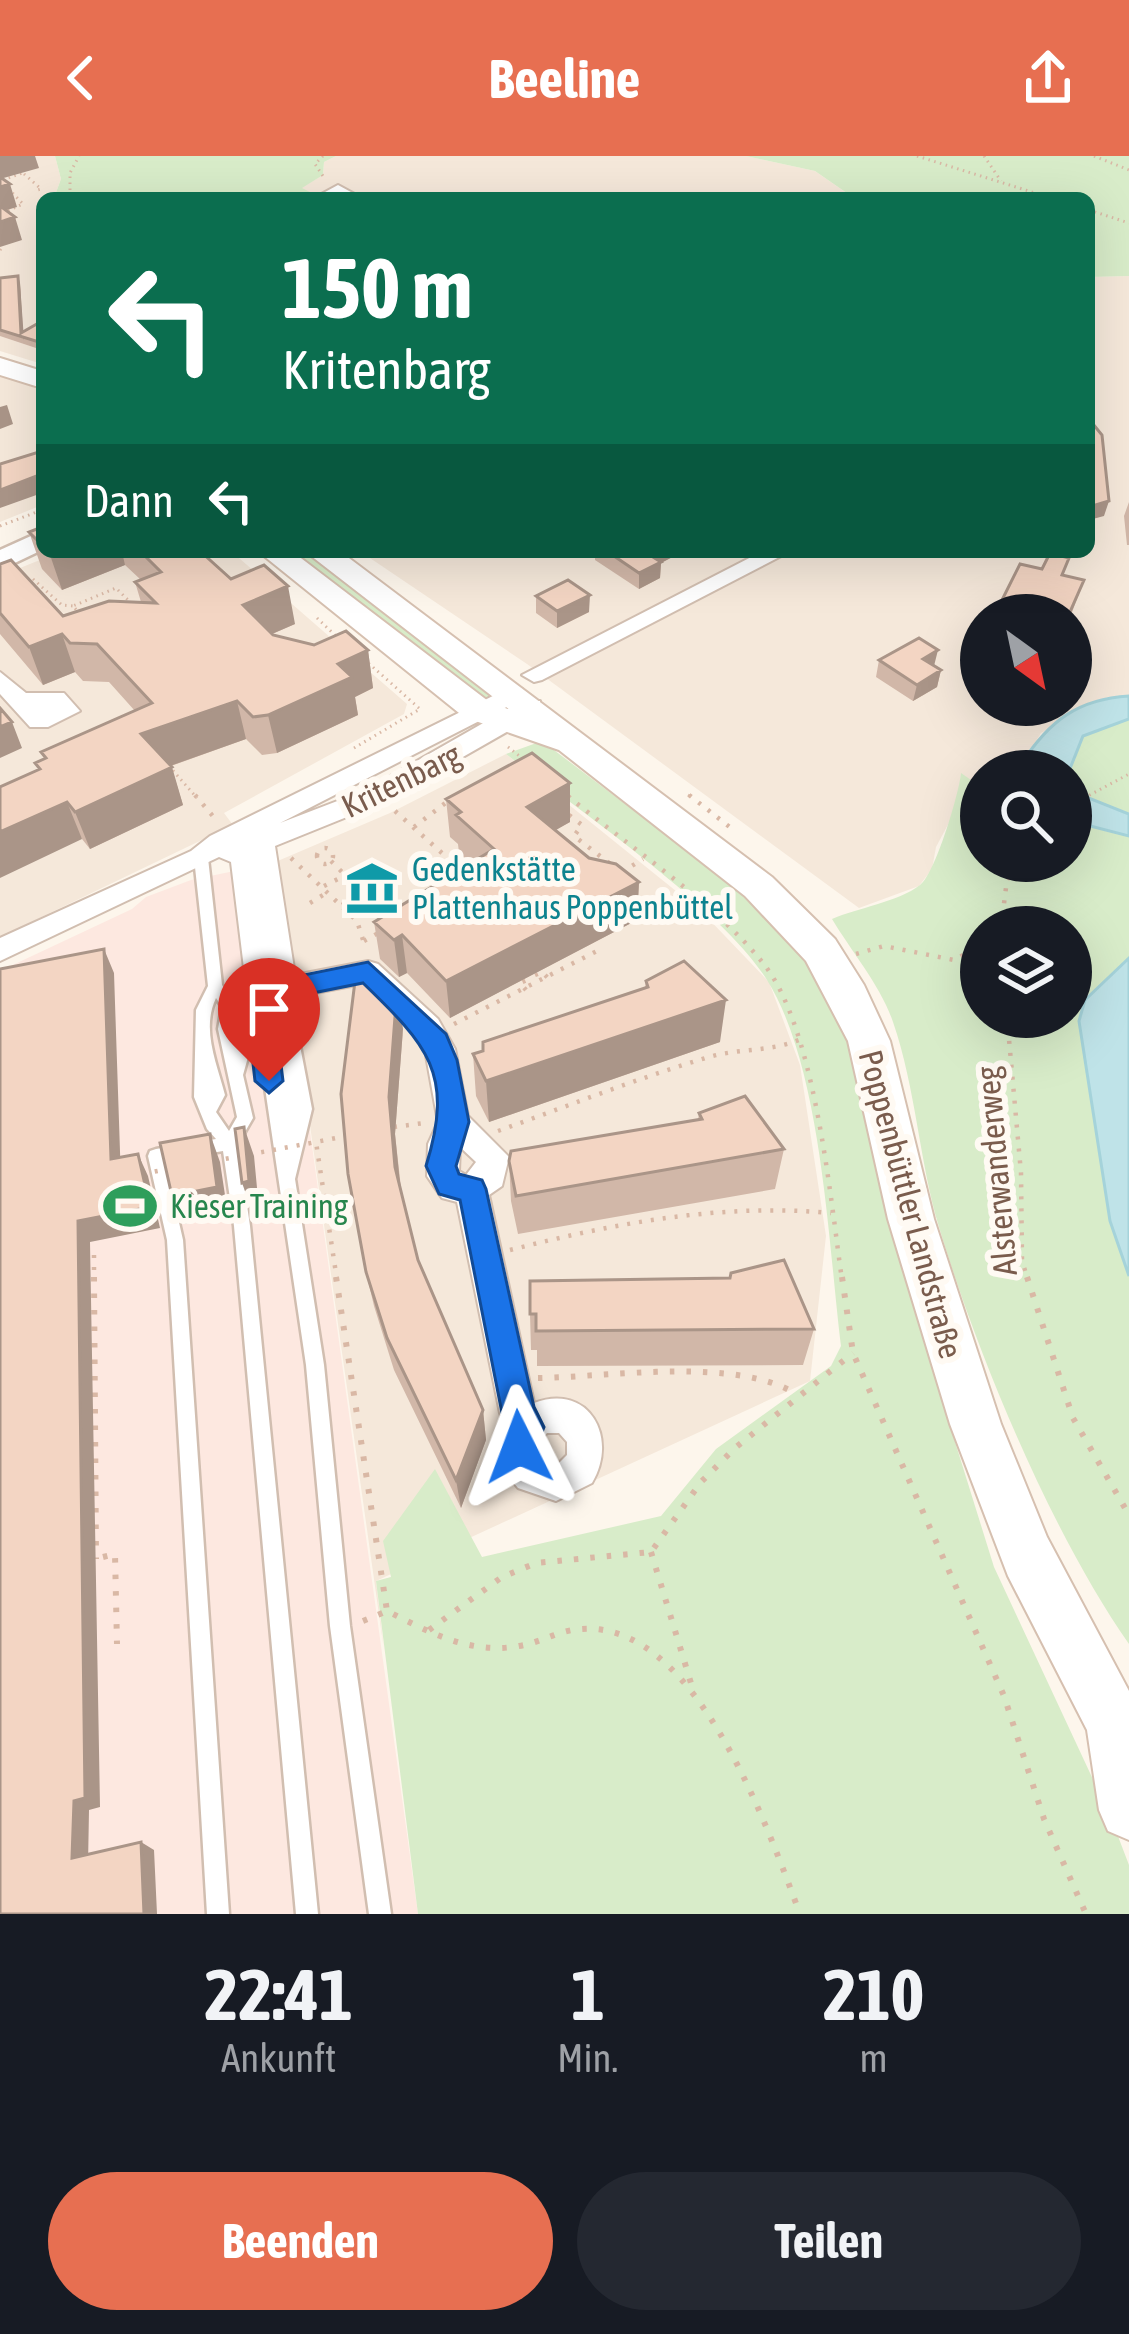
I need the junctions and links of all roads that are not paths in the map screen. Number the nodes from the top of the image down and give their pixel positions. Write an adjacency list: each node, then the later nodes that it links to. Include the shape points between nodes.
1 (0, 366): 2 (main road)
2 (36, 378)
3 (36, 528): 6 (street)
4 (36, 540): 6 (street)
5 (36, 542): 10 (street)
6 (0, 545)
7 (282, 558): 13 (main road, Poppenbüttler Landstraße)
8 (328, 558): 14 (main road, Poppenbüttler Landstraße)
9 (769, 558): 14 (street, Kritenbarg)
10 (0, 561)
11 (0, 679): 12 (street)
12 (20, 701)
13 (476, 709): 14 (main road, Poppenbüttler Landstraße); 15 (street, Kritenbarg)
14 (518, 717): 15 (street, Kritenbarg, via 375,796); 23 (main road, Poppenbüttler Landstraße, via 579,749 744,878 828,962 862,1024 889,1102 908,1206 979,1439 1037,1576)
15 (260, 839): 16 (street, Kritenbarg); 19 (street)
16 (201, 858): 17 (street, Kritenbarg); 18 (lane)
17 (0, 950)
18 (214, 986): 20 (lane, via 202,1010 202,1097); 20 (lane, via 230,1005 225,1029 245,1118)
19 (276, 998): 21 (lane, via 275,1125); 21 (lane, via 304,1109); 22 (street, via 366,957 433,1034 443,1060 443,1176 454,1188 472,1189 518,1413)
20 (230, 1143): 25 (lane, via 156,1156 175,1240); 26 (lane)
21 (288, 1177): 27 (lane)
22 (528, 1427)
23 (1122, 1734): 24 (main road, Poppenbüttler Landstraße)
24 (1129, 1810)
25 (218, 1914)
26 (308, 1914)
27 (380, 1914)

